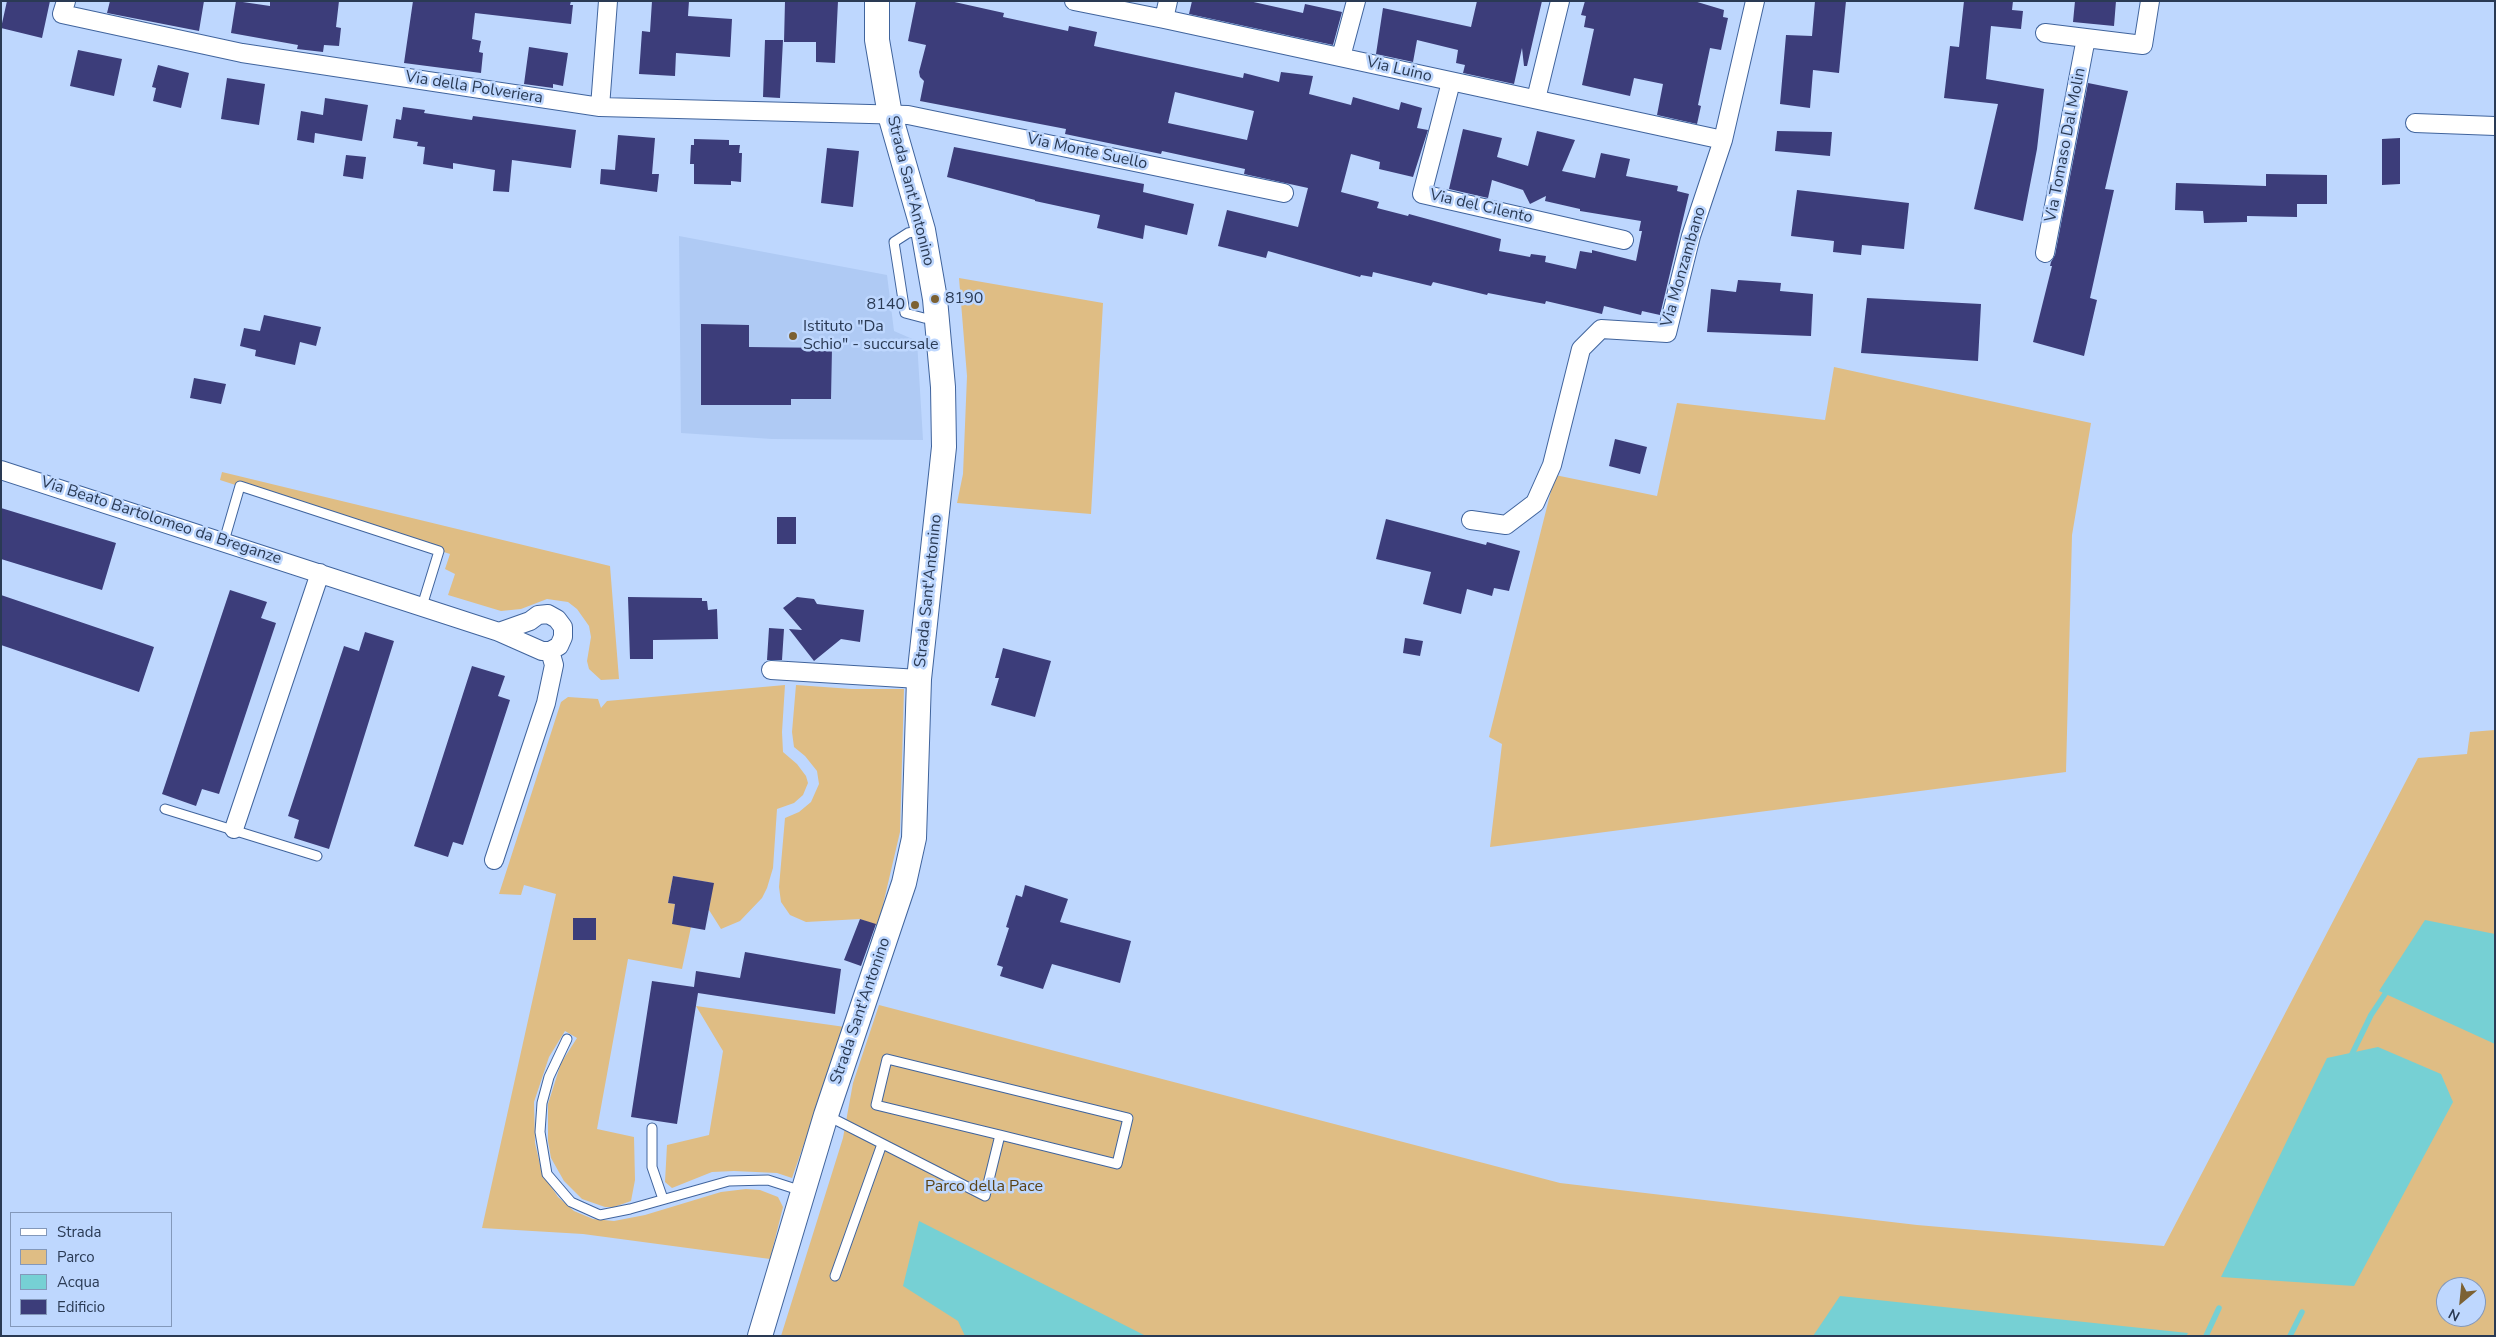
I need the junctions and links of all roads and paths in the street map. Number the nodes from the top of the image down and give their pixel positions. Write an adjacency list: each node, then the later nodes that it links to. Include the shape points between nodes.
1 (608, 1): 16 (street)
2 (877, 1): 17 (main road, Strada Sant'Antonino, via 877,40)
3 (1074, 1): 10 (street, Via Luino)
4 (1168, 1): 10 (street)
5 (1356, 1): 13 (street)
6 (1560, 1): 15 (street)
7 (1755, 1): 20 (street, Via Monzambano)
8 (2150, 1): 12 (street, via 2143,45)
9 (64, 8): 16 (street, Via della Polveriera, via 242,53)
10 (1164, 19): 13 (street, Via Luino)
11 (2045, 33): 12 (street)
12 (2086, 38): 24 (street, Via Tomaso Dal Molin)
13 (1341, 57): 14 (street, Via Luino)
14 (1452, 82): 15 (street, Via Luino); 23 (street, Via del Cilento, via 1422,194)
15 (1536, 100): 20 (street, Via Luino)
16 (600, 107): 17 (street, Via della Polveriera)
17 (890, 115): 21 (street, Via Monte Suello, via 908,115); 22 (main road, Strada Sant'Antonino)
18 (2414, 123): 19 (street)
19 (2495, 126)
20 (1723, 140): 27 (street, Via Monzambano, via 1691,236 1667,333 1601,329 1581,349 1552,465 1535,503 1506,525)
21 (1284, 193)
22 (923, 230): 25 (main road, Strada Sant'Antonino); 25 (lane, via 908,233 894,242 905,313)
23 (1624, 240)
24 (2045, 252)
25 (937, 319): 34 (main road, Strada Sant'Antonino, via 944,447)
26 (1, 470): 28 (street, Via Beato Bartolomeo da Breganze)
27 (1471, 520)
28 (224, 541): 29 (street, Via Beato Bartolomeo da Breganze); 30 (lane, via 240,486 439,551)
29 (320, 573): 30 (street, Via Beato Bartolomeo da Breganze); 36 (street)
30 (422, 606): 31 (street, Via Beato Bartolomeo da Breganze)
31 (499, 632): 32 (street, Via Beato Bartolomeo da Breganze, via 542,651); 32 (street, via 538,615 548,614 563,627 559,646)
32 (550, 651): 38 (street, via 554,665 546,703)
33 (770, 670): 34 (street, Strada Sant'Antonino)
34 (919, 679): 40 (main road, Strada Sant'Antonino, via 914,838 904,883)
35 (165, 809): 36 (lane)
36 (234, 829): 37 (lane)
37 (318, 856)
38 (494, 860)
39 (567, 1039): 45 (lane, via 549,1077 542,1102 540,1132 547,1174 571,1202 600,1215)
40 (826, 1115): 43 (lane); 44 (main road, Strada Sant'Antonino)
41 (652, 1128): 45 (lane, via 652,1167)
42 (1000, 1135): 42 (lane, via 1116,1164 1128,1118 888,1058 876,1105); 43 (lane, via 985,1196)
43 (882, 1144): 46 (lane)
44 (803, 1191): 45 (lane, via 768,1180 729,1181); 47 (main road, Strada Sant'Antonino)
45 (663, 1199)
46 (835, 1276)
47 (760, 1336)

